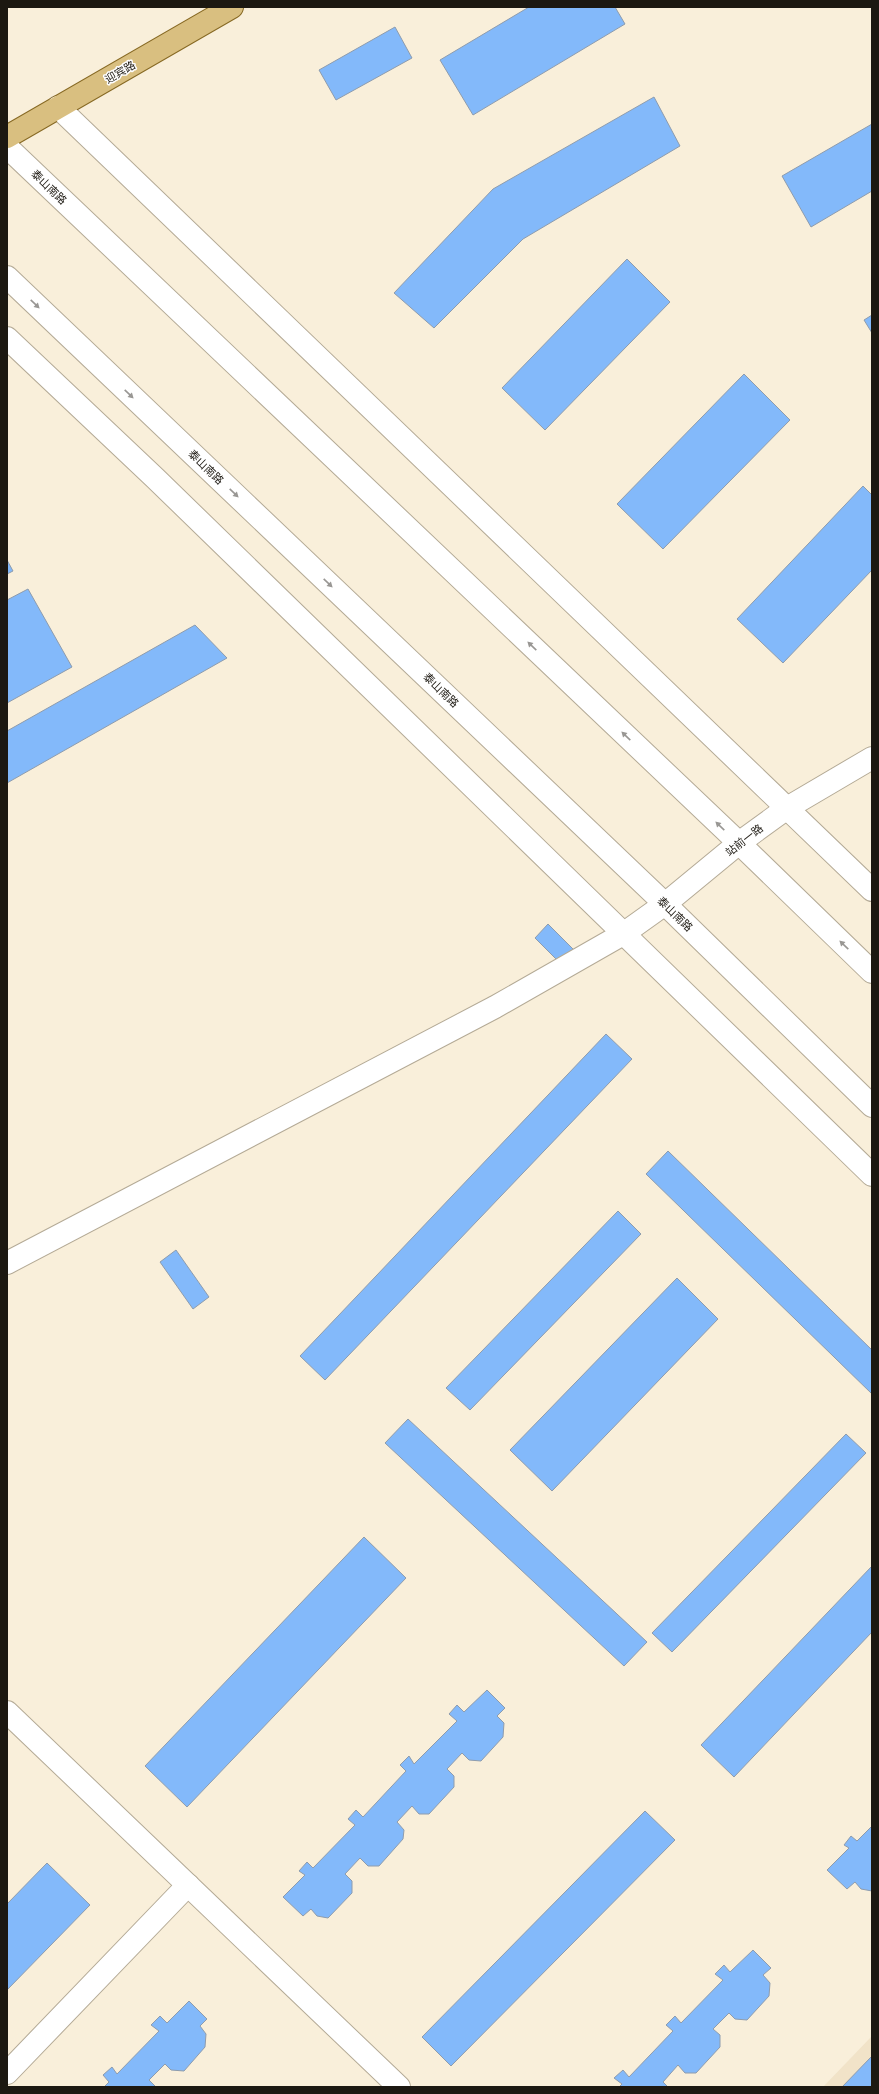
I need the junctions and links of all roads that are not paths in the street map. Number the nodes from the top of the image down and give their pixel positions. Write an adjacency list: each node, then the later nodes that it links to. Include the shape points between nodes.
1 (232, 7): 2 (main road, 迎宾路)
2 (58, 107): 3 (main road, 迎宾路); 8 (street)
3 (7, 137)
4 (7, 147): 9 (street, 泰山南路, one-way to 4)
5 (7, 277): 11 (street, 泰山南路, one-way to 11)
6 (7, 338): 12 (street, via 155,478)
7 (872, 758): 8 (street, 站前一路)
8 (787, 808): 9 (street, 站前一路); 10 (street)
9 (739, 843): 11 (street, 站前一路); 13 (street, 泰山南路, one-way to 9)
10 (872, 890)
11 (665, 904): 12 (street, 站前一路); 14 (street, 泰山南路)
12 (623, 934): 15 (street); 16 (street, 站前一路, via 495,1006)
13 (872, 972)
14 (872, 1106)
15 (872, 1175)
16 (7, 1263)
17 (7, 1712): 18 (street)
18 (188, 1885): 19 (street); 20 (street)
19 (7, 2074)
20 (399, 2087)

